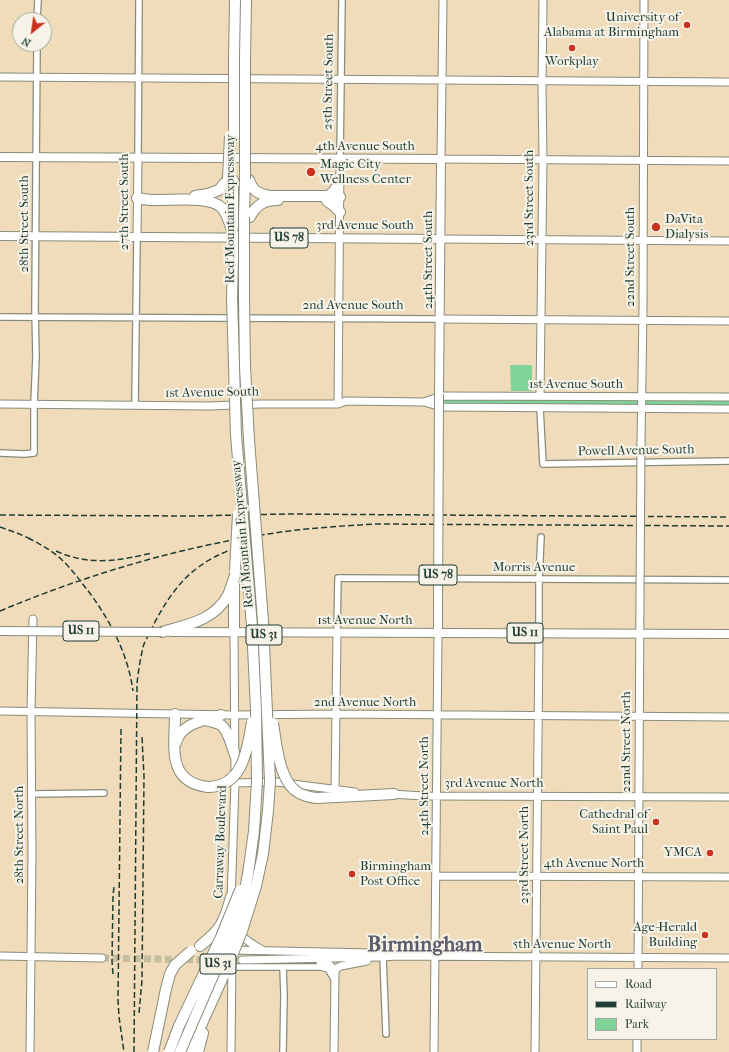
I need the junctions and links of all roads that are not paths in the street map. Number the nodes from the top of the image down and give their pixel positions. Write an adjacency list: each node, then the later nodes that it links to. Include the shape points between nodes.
1 (38, 0): 10 (street)
2 (139, 0): 15 (street, 27th Street South)
3 (235, 0): 29 (highway, Red Mountain Expressway, bridge, via 234,113)
4 (246, 0): 11 (highway, Red Mountain Expressway)
5 (249, 0): 11 (highway)
6 (342, 0): 16 (street, 25th Street South)
7 (443, 0): 17 (street, 24th Street South)
8 (543, 0): 18 (street, 23rd Street South)
9 (644, 0): 19 (street, 22nd Street South)
10 (37, 12)
11 (246, 20): 30 (highway, Red Mountain Expressway, bridge)
12 (37, 52): 14 (street, 28th Street South)
13 (0, 77): 14 (street)
14 (38, 77): 15 (street); 22 (street, 28th Street South)
15 (138, 78): 16 (street); 23 (street, 27th Street South)
16 (341, 79): 17 (street); 24 (street, 25th Street South)
17 (442, 80): 18 (street); 25 (street, 24th Street South)
18 (543, 80): 19 (street); 26 (street, 23rd Street South)
19 (644, 81): 20 (street); 27 (street, 22nd Street South)
20 (729, 82)
21 (0, 157): 22 (main road, 4th Avenue South)
22 (36, 157): 23 (main road, 4th Avenue South); 39 (street, 28th Street South)
23 (138, 158): 24 (main road, 4th Avenue South); 32 (street, 27th Street South)
24 (340, 159): 25 (main road, 4th Avenue South); 31 (street, 25th Street South)
25 (442, 159): 26 (street, 4th Avenue South); 42 (main road, 24th Street South / US 78)
26 (543, 159): 27 (street, 4th Avenue South); 43 (street, 23rd Street South)
27 (644, 160): 28 (street, 4th Avenue South); 44 (street, 22nd Street South)
28 (729, 161)
29 (230, 179): 32 (highway, via 219,190 208,194 152,195); 36 (highway, Red Mountain Expressway)
30 (247, 180): 33 (highway, via 253,189 261,194); 37 (highway, Red Mountain Expressway)
31 (340, 181): 33 (highway); 34 (street, 25th Street South)
32 (137, 198): 36 (highway, via 213,202); 40 (street, 27th Street South)
33 (327, 199): 34 (highway); 35 (highway); 37 (highway, via 266,201 259,204)
34 (340, 199): 35 (street, 25th Street South)
35 (340, 212): 41 (street, 25th Street South)
36 (230, 216): 69 (highway, Red Mountain Expressway / US 31, bridge, via 233,234 236,434)
37 (247, 217): 86 (highway, Red Mountain Expressway / US 31, bridge, via 244,347)
38 (0, 236): 39 (main road, 3rd Avenue South / US 78)
39 (36, 236): 40 (main road, 3rd Avenue South / US 78); 47 (street, 28th Street South)
40 (137, 237): 41 (main road, 3rd Avenue South / US 78); 48 (street, 27th Street South)
41 (339, 238): 42 (main road, 3rd Avenue South / US 78); 49 (street, 25th Street South)
42 (441, 239): 43 (street, 3rd Avenue South); 50 (main road, 24th Street South / US 78)
43 (542, 240): 44 (street, 3rd Avenue South); 51 (street, 23rd Street South)
44 (643, 240): 45 (street, 3rd Avenue South); 52 (street, 22nd Street South)
45 (729, 241)
46 (0, 317): 47 (street, 2nd Avenue South)
47 (36, 317): 48 (street, 2nd Avenue South); 60 (street, 28th Street South)
48 (136, 317): 49 (street, 2nd Avenue South); 62 (street, 27th Street South)
49 (338, 318): 50 (street, 2nd Avenue South); 61 (street, 25th Street South)
50 (440, 319): 51 (street, 2nd Avenue South); 71 (main road, 24th Street South / US 78, bridge)
51 (542, 320): 52 (street, 2nd Avenue South); 54 (street, 23rd Street South)
52 (643, 320): 53 (street, 2nd Avenue South); 55 (street, 22nd Street South)
53 (729, 321)
54 (540, 396): 55 (street, 1st Avenue South); 58 (street, 1st Avenue South, via 441,396)
55 (642, 397): 56 (street, 1st Avenue South); 64 (street, 22nd Street South)
56 (658, 397): 57 (street, 1st Avenue South); 65 (street, via 653,403)
57 (729, 397)
58 (424, 402): 61 (street, 1st Avenue South, via 346,401); 63 (street, 1st Avenue South, via 440,407)
59 (0, 404): 60 (street, 1st Avenue South)
60 (34, 404): 62 (street, 1st Avenue South); 67 (street, via 34,453)
61 (338, 404): 62 (street, 1st Avenue South)
62 (135, 405)
63 (540, 408): 64 (street, 1st Avenue South); 68 (street, Powell Avenue South, via 543,464)
64 (642, 408): 65 (street, 1st Avenue South); 70 (street, 22nd Street South, bridge)
65 (656, 408): 66 (street, 1st Avenue South)
66 (729, 409)
67 (3, 453)
68 (729, 461)
69 (240, 472): 73 (highway, bridge); 87 (highway, Red Mountain Expressway / US 31, bridge)
70 (641, 515): 84 (street, 22nd Street North, bridge)
71 (438, 520): 82 (main road, 24th Street North / US 78, bridge)
72 (541, 537): 74 (street, 23rd Street North)
73 (235, 573): 77 (highway, via 227,596 218,608 205,618); 80 (highway)
74 (539, 579): 75 (street, Morris Avenue); 81 (street, Morris Avenue, via 338,578); 83 (street, 23rd Street North)
75 (729, 580)
76 (33, 619): 89 (street, 28th Street North)
77 (181, 629): 79 (highway); 80 (main road, 1st Avenue North / US 11)
78 (0, 631): 79 (main road, US 11, bridge)
79 (162, 632)
80 (234, 632): 81 (main road, 1st Avenue North / US 11); 93 (street, Carraway Boulevard)
81 (337, 633): 82 (main road, 1st Avenue North / US 11); 91 (street)
82 (438, 633): 83 (main road, 1st Avenue North / US 11); 94 (street, 24th Street North)
83 (539, 633): 84 (main road, 1st Avenue North / US 11); 95 (street, 23rd Street North)
84 (640, 634): 85 (main road, 1st Avenue North / US 11); 96 (street, 22nd Street North)
85 (729, 634)
86 (267, 689): 105 (highway, bridge, via 284,776 296,792 317,798); 129 (highway, Red Mountain Expressway / US 31, bridge, via 270,781 263,854 256,886)
87 (256, 700): 99 (highway, bridge, via 246,751 230,780 221,785 198,786 181,774 175,762); 110 (highway, Red Mountain Expressway / US 31, bridge, via 255,810)
88 (0, 711): 89 (street, 2nd Avenue North)
89 (31, 712): 90 (street, 2nd Avenue North); 104 (street, 28th Street North)
90 (175, 714): 92 (street, 2nd Avenue North); 99 (highway)
91 (336, 714): 93 (street, 2nd Avenue North); 94 (street, 2nd Avenue North); 102 (street)
92 (220, 715): 93 (street, 2nd Avenue North); 98 (highway)
93 (234, 715): 100 (street, Carraway Boulevard)
94 (437, 715): 95 (street, 2nd Avenue North); 106 (street, 24th Street North)
95 (538, 716): 96 (street, 2nd Avenue North); 107 (street, 23rd Street North)
96 (639, 717): 97 (street, 2nd Avenue North); 108 (street, 22nd Street North)
97 (729, 717)
98 (205, 720): 99 (highway, via 182,731); 100 (highway, via 220,724 224,728)
99 (174, 749)
100 (235, 755): 101 (street, Carraway Boulevard)
101 (235, 783): 102 (street, 3rd Avenue North, via 277,782); 115 (street, Carraway Boulevard)
102 (335, 790): 105 (street, 3rd Avenue North)
103 (104, 793): 104 (street)
104 (32, 794): 124 (street, 28th Street North)
105 (394, 794): 106 (street, 3rd Avenue North)
106 (436, 796): 107 (street, 3rd Avenue North); 111 (street, 24th Street North)
107 (537, 796): 108 (street, 3rd Avenue North); 112 (street, 23rd Street North)
108 (639, 797): 109 (street, 3rd Avenue North); 113 (street, 22nd Street North)
109 (729, 797)
110 (248, 874): 137 (highway, bridge); 138 (highway, Red Mountain Expressway / US 31, bridge, via 243,900 228,941)
111 (436, 876): 112 (street, 4th Avenue North); 122 (street, 24th Street North)
112 (537, 876): 113 (street, 4th Avenue North); 123 (street, 23rd Street North)
113 (638, 877): 114 (street, 4th Avenue North); 126 (street, 22nd Street North)
114 (729, 877)
115 (231, 897): 116 (street, Carraway Boulevard); 117 (highway, via 220,926 213,935)
116 (231, 922): 118 (street, Carraway Boulevard); 119 (street, via 245,939)
117 (195, 948): 118 (highway, via 210,944); 136 (highway, bridge, via 175,965 170,974)
118 (232, 950): 119 (street, 5th Avenue North); 129 (street, Carraway Boulevard)
119 (263, 950): 121 (street, 5th Avenue North)
120 (0, 956): 124 (street)
121 (395, 956): 122 (street, 5th Avenue North); 125 (street, 5th Avenue North)
122 (435, 956): 123 (street, 5th Avenue North); 144 (street, 24th Street North)
123 (536, 956): 126 (street, 5th Avenue North); 145 (street, 23rd Street North)
124 (31, 957): 127 (street); 135 (street, 28th Street North)
125 (382, 957): 132 (street, via 341,966 337,968); 132 (street, 5th Avenue North, via 242,960 323,962 332,966); 133 (street)
126 (638, 957): 128 (street, 5th Avenue North); 131 (street, 22nd Street North)
127 (102, 958)
128 (729, 958)
129 (230, 967): 130 (street); 139 (highway, Red Mountain Expressway / US 31); 140 (highway, via 203,1031); 141 (street, Carraway Boulevard)
130 (283, 967): 132 (street, via 322,967); 142 (street)
131 (638, 968)
132 (335, 975): 143 (street)
133 (386, 1034)
134 (637, 1040): 146 (street)
135 (30, 1052)
136 (153, 1052)
137 (169, 1052)
138 (180, 1052)
139 (190, 1052)
140 (198, 1052)
141 (231, 1052)
142 (283, 1052)
143 (334, 1052)
144 (434, 1052)
145 (535, 1052)
146 (637, 1052)

